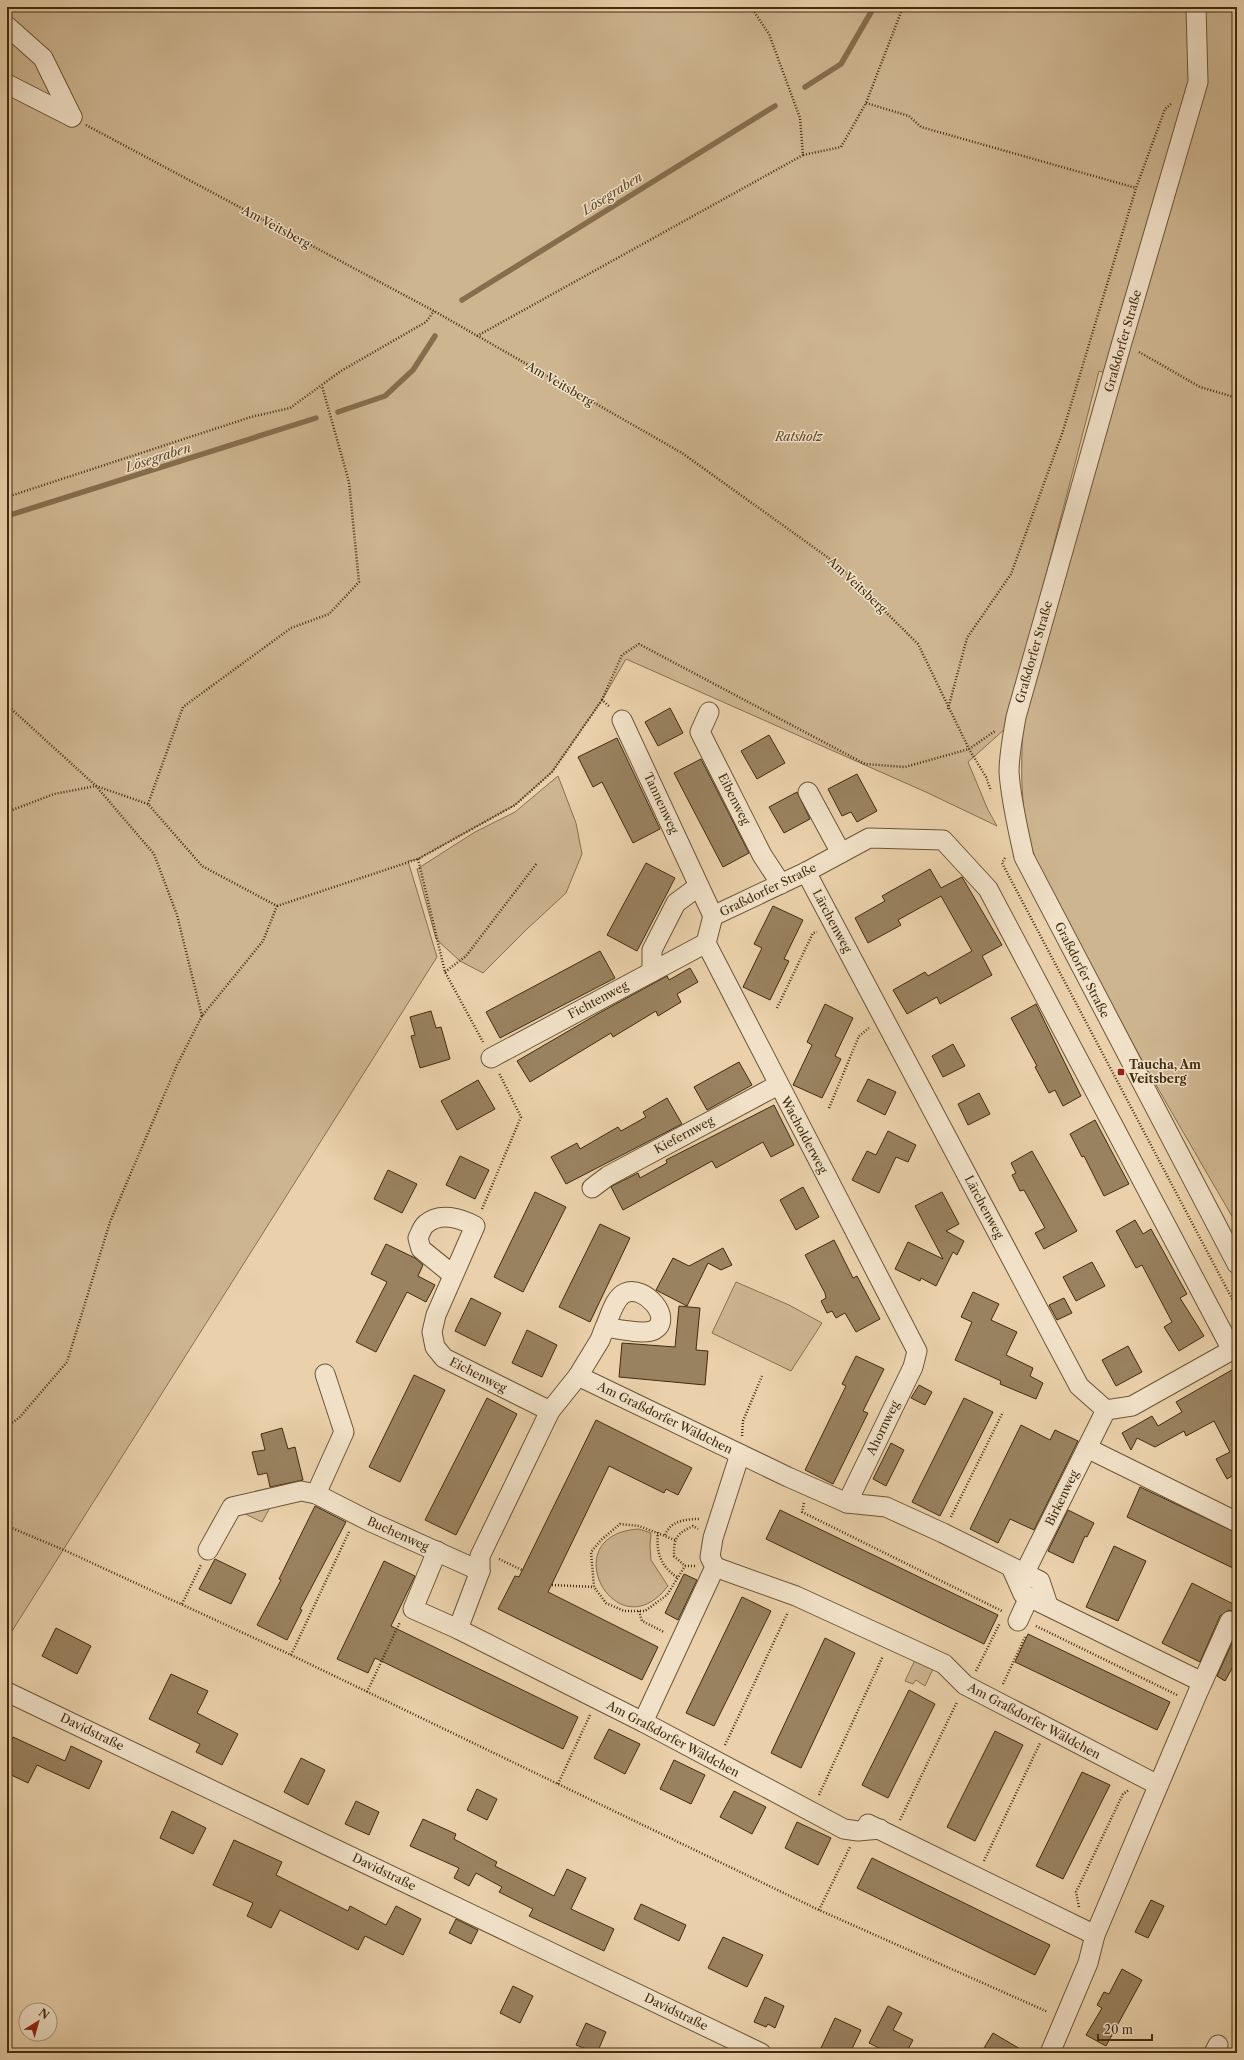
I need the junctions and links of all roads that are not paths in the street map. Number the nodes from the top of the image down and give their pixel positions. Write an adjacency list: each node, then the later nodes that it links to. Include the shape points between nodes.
1 (1196, 7): 17 (street, Graßdorfer Straße, via 1198,82 1016,717 1009,771 1024,857)
2 (7, 26): 3 (street, via 43,58 72,117)
3 (7, 84)
4 (709, 712): 9 (street, Eibenweg, via 700,732 762,855)
5 (622, 720): 10 (street, Tannenweg)
6 (808, 792): 7 (street)
7 (841, 853): 8 (street, Graßdorfer Straße); 20 (street, Graßdorfer Straße, via 869,838 943,840 988,889)
8 (806, 872): 9 (street, Graßdorfer Straße); 24 (street, Lärchenweg, via 1079,1386)
9 (780, 884): 11 (street, Graßdorfer Straße)
10 (699, 886): 11 (street, Tannenweg); 13 (street, via 676,903 652,950)
11 (713, 916): 12 (street)
12 (706, 943): 13 (street, Fichtenweg); 15 (street, Wacholderweg)
13 (652, 972): 14 (street, Fichtenweg)
14 (491, 1058)
15 (778, 1085): 16 (street, Kiefernweg, via 608,1176); 21 (street, Wacholderweg)
16 (592, 1188)
17 (1237, 1264)
18 (454, 1275): 18 (street, Eichenweg, via 475,1226 459,1218 437,1218 425,1225 418,1238 421,1249); 25 (street, Eichenweg, via 436,1315 432,1332 434,1348 444,1358)
19 (605, 1327): 23 (street)
20 (1235, 1349): 24 (street, via 1132,1406)
21 (917, 1351): 29 (street, Ahornweg, via 913,1367)
22 (325, 1374): 28 (street, via 344,1432)
23 (578, 1376): 25 (street); 27 (street, Am Graßdorfer Wäldchen)
24 (1106, 1410): 26 (street, Birkenweg)
25 (550, 1411): 34 (street, via 480,1556)
26 (1087, 1448): 30 (street); 35 (street, Birkenweg)
27 (740, 1454): 29 (street, Am Graßdorfer Wäldchen); 33 (street, via 710,1557)
28 (316, 1494): 31 (street, Buchenweg, via 301,1491 232,1507); 32 (street, Buchenweg)
29 (847, 1503): 35 (street, Am Graßdorfer Wäldchen, via 886,1507 943,1533)
30 (1237, 1522)
31 (208, 1550)
32 (437, 1551): 34 (street, Buchenweg); 38 (street, Am Graßdorfer Wäldchen, via 413,1609)
33 (715, 1567): 41 (street); 42 (street, Am Graßdorfer Wäldchen, via 796,1596 944,1664 967,1686)
34 (480, 1571): 38 (street)
35 (1021, 1580): 37 (street, Birkenweg); 39 (street, Am Graßdorfer Wäldchen, via 1040,1581 1048,1605)
36 (1230, 1621): 39 (street)
37 (1016, 1623)
38 (458, 1630): 41 (street, Am Graßdorfer Wäldchen)
39 (1202, 1682): 42 (street)
40 (7, 1692): 46 (street, Davidstraße)
41 (643, 1722): 43 (street, Am Graßdorfer Wäldchen)
42 (1151, 1782): 45 (street)
43 (816, 1815): 44 (street, via 849,1817); 44 (street, Am Graßdorfer Wäldchen, via 844,1829)
44 (886, 1832): 45 (street)
45 (1095, 1935): 47 (street, via 1088,1963)
46 (761, 2053)
47 (1050, 2053)

